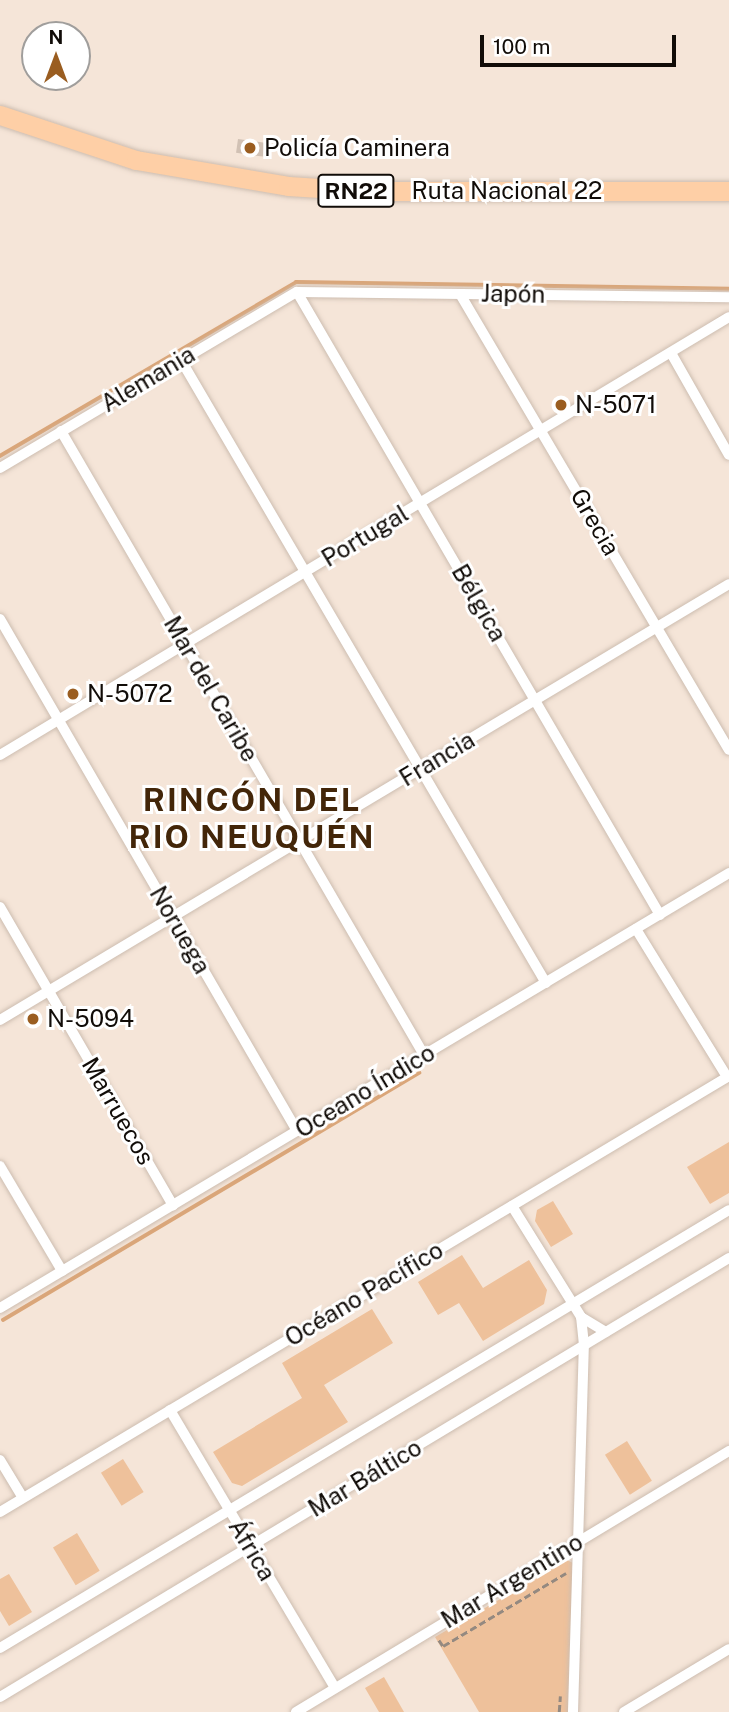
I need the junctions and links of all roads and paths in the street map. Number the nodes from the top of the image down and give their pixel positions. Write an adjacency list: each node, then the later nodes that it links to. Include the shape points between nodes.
1 (0, 115): 2 (highway, Ruta Nacional 22 / RN22, via 136,160 288,186 368,191)
2 (725, 191)
3 (298, 292): 4 (street, Japón); 8 (street, Alemania); 13 (street, Bélgica)
4 (460, 294): 5 (street, Japón); 10 (street, Grecia)
5 (729, 297)
6 (729, 317): 7 (street, Portugal)
7 (671, 354): 10 (street, Portugal); 11 (street)
8 (181, 360): 9 (street, Alemania); 14 (street)
9 (61, 431): 12 (street, Alemania); 18 (street, Mar del Caribe)
10 (541, 431): 13 (street, Portugal); 17 (street, Grecia)
11 (729, 455)
12 (0, 468)
13 (420, 503): 14 (street, Portugal); 19 (street, Bélgica)
14 (305, 572): 18 (street, Portugal); 23 (street)
15 (729, 584): 17 (street, Francia)
16 (0, 620): 20 (street, Noruega)
17 (657, 627): 19 (street, Francia); 21 (street, Grecia)
18 (185, 644): 20 (street, Portugal); 24 (street, Mar del Caribe)
19 (535, 700): 23 (street, Francia); 27 (street, Bélgica)
20 (58, 720): 22 (street, Portugal); 28 (street, Noruega)
21 (729, 750)
22 (0, 755)
23 (420, 769): 24 (street, Francia); 30 (street)
24 (300, 841): 28 (street, Francia); 33 (street, Mar del Caribe)
25 (729, 873): 27 (street, Oceano Índico)
26 (0, 907): 31 (street, Marruecos)
27 (660, 915): 29 (street, Oceano Índico)
28 (173, 917): 31 (street, Francia); 35 (street, Noruega)
29 (636, 929): 30 (street, Oceano Índico); 34 (street)
30 (546, 983): 33 (street, Oceano Índico)
31 (49, 991): 32 (street, Francia); 37 (street, Marruecos)
32 (0, 1020)
33 (424, 1055): 35 (street, Oceano Índico)
34 (728, 1076): 38 (street, Océano Pacífico)
35 (297, 1131): 37 (street, Oceano Índico)
36 (0, 1166): 41 (street)
37 (173, 1205): 41 (street, Oceano Índico)
38 (512, 1206): 42 (street); 47 (street, Océano Pacífico)
39 (729, 1210): 42 (street, Mar Báltico)
40 (729, 1258): 45 (street, Mar Báltico)
41 (62, 1271): 43 (street, Oceano Índico)
42 (573, 1304): 44 (street); 51 (street, Mar Báltico)
43 (0, 1308)
44 (581, 1317): 45 (street); 46 (street)
45 (606, 1332): 46 (street, Mar Báltico)
46 (584, 1345): 53 (street); 54 (street, Mar Báltico)
47 (170, 1410): 50 (street, Océano Pacífico); 51 (street, África)
48 (729, 1451): 53 (street, Mar Argentino)
49 (0, 1460): 50 (street)
50 (23, 1498): 52 (street, Océano Pacífico)
51 (229, 1511): 54 (street, África); 57 (street, Mar Báltico)
52 (0, 1512)
53 (580, 1541): 60 (street, Mar Argentino); 64 (street)
54 (250, 1546): 60 (street, África); 61 (street, Mar Báltico)
55 (569, 1574): 56 (path, via 564,1572 443,1646)
56 (437, 1640)
57 (0, 1648)
58 (729, 1649): 65 (street)
59 (561, 1685): 63 (path)
60 (335, 1688): 62 (street, Mar Argentino)
61 (0, 1697)
62 (296, 1712)
63 (559, 1712)
64 (573, 1712)
65 (624, 1712)

